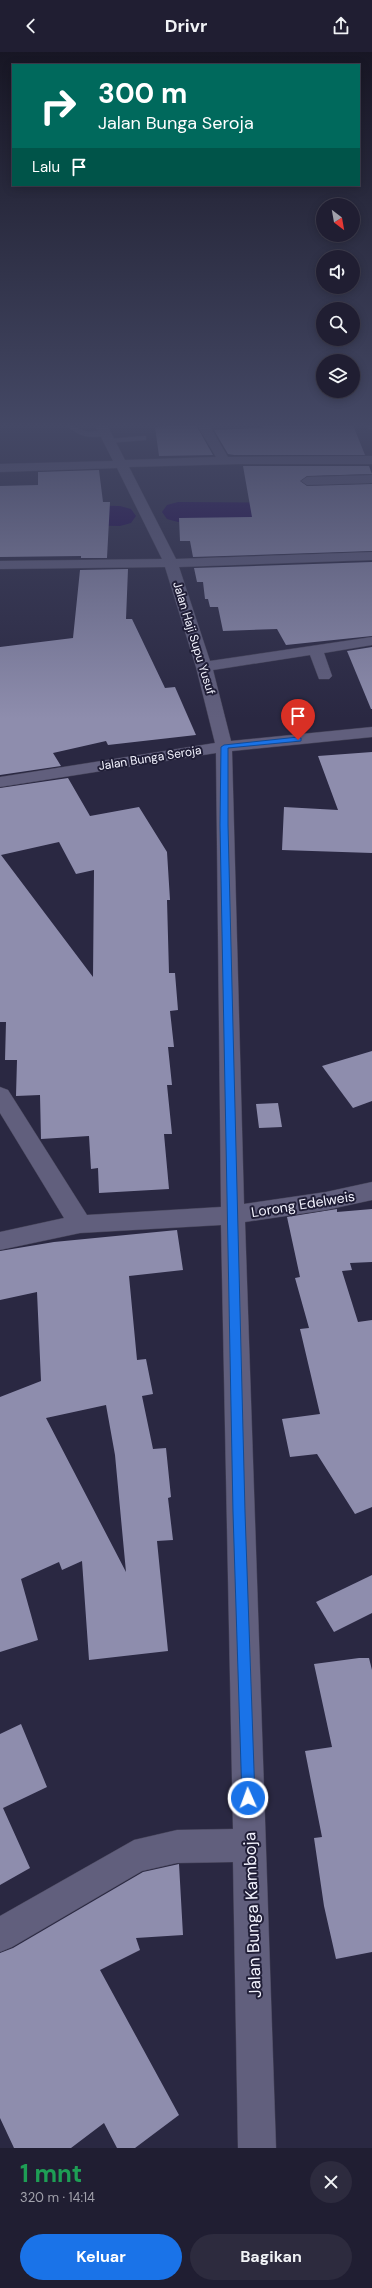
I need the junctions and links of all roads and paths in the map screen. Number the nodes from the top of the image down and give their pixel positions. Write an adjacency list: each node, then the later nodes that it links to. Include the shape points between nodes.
1 (150, 523): 3 (street, Jalan Haji Supu Yusuf)
2 (372, 556): 3 (street)
3 (171, 563): 4 (street); 7 (street, Jalan Haji Supu Yusuf)
4 (0, 565)
5 (372, 641): 6 (street)
6 (316, 651): 7 (street); 8 (street)
7 (204, 667): 10 (street, Jalan Haji Supu Yusuf)
8 (324, 676)
9 (372, 732): 10 (street, Jalan Bunga Seroja)
10 (224, 747): 11 (street, Jalan Bunga Seroja); 14 (street, Jalan Bunga Kamboja)
11 (0, 782)
12 (0, 1095): 15 (street)
13 (372, 1191): 14 (street, Lorong Edelweis, via 326,1201)
14 (233, 1215): 15 (street, Lorong Edelweis); 17 (street, Jalan Bunga Kamboja, via 239,1512)
15 (80, 1224): 16 (street, Lorong Edelweis)
16 (0, 1241)
17 (250, 1846): 18 (street, via 186,1845 152,1850 134,1857); 19 (street, Jalan Bunga Kamboja)
18 (0, 1935)
19 (257, 2148)

